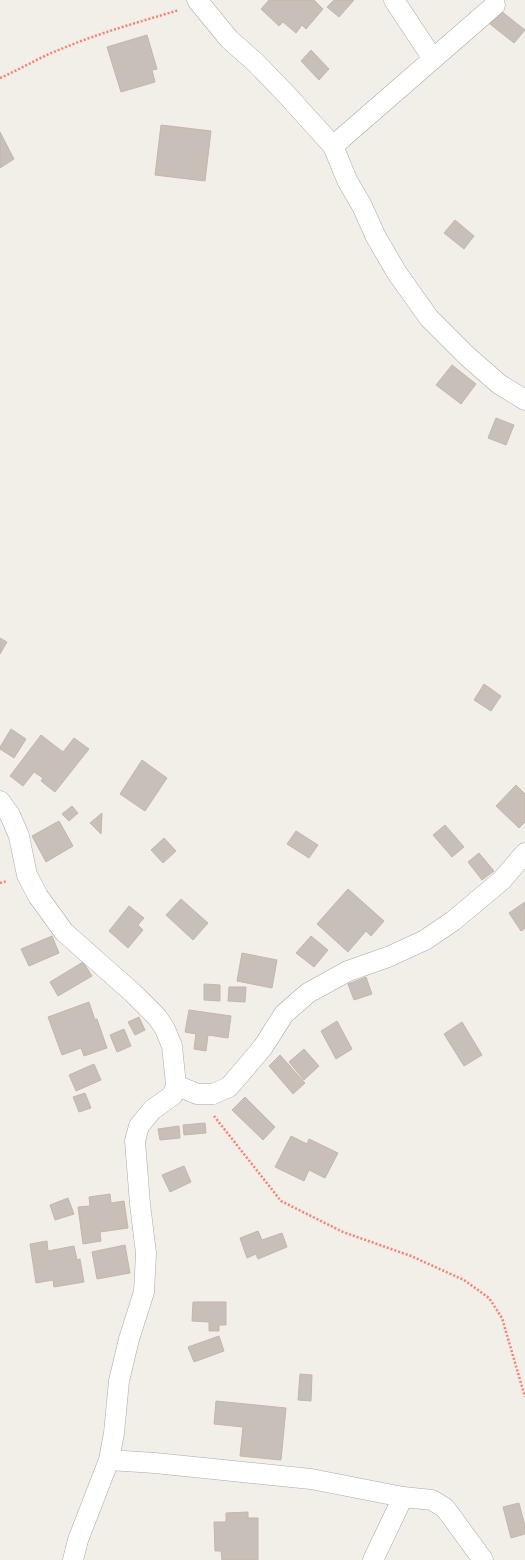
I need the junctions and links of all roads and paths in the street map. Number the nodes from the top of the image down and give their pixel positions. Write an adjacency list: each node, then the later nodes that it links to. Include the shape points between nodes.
1 (394, 0): 4 (street)
2 (198, 2): 5 (path, via 61,49); 6 (street, via 229,39 256,63)
3 (495, 5): 4 (street)
4 (433, 59): 6 (street)
5 (0, 78)
6 (333, 146): 7 (street, via 376,237 397,273 429,318 477,366)
7 (525, 400)
8 (0, 801): 10 (street, via 10,815 19,836 27,875 38,896 64,932 133,993 165,1029 172,1046)
9 (525, 853): 11 (street, via 502,880 453,921 425,940 348,971 308,993 284,1014 263,1047 229,1087 213,1094)
10 (176, 1085): 11 (street); 13 (street, via 173,1095 152,1110 139,1126 135,1141 146,1253 144,1292 119,1381)
11 (197, 1094): 12 (path, via 280,1201 343,1232 411,1256 464,1280 489,1298 502,1318)
12 (525, 1398)
13 (109, 1460): 14 (street, via 311,1479); 15 (street, via 78,1540)
14 (403, 1497): 16 (street); 17 (street, via 432,1500 444,1508)
15 (73, 1560)
16 (373, 1560)
17 (483, 1560)

